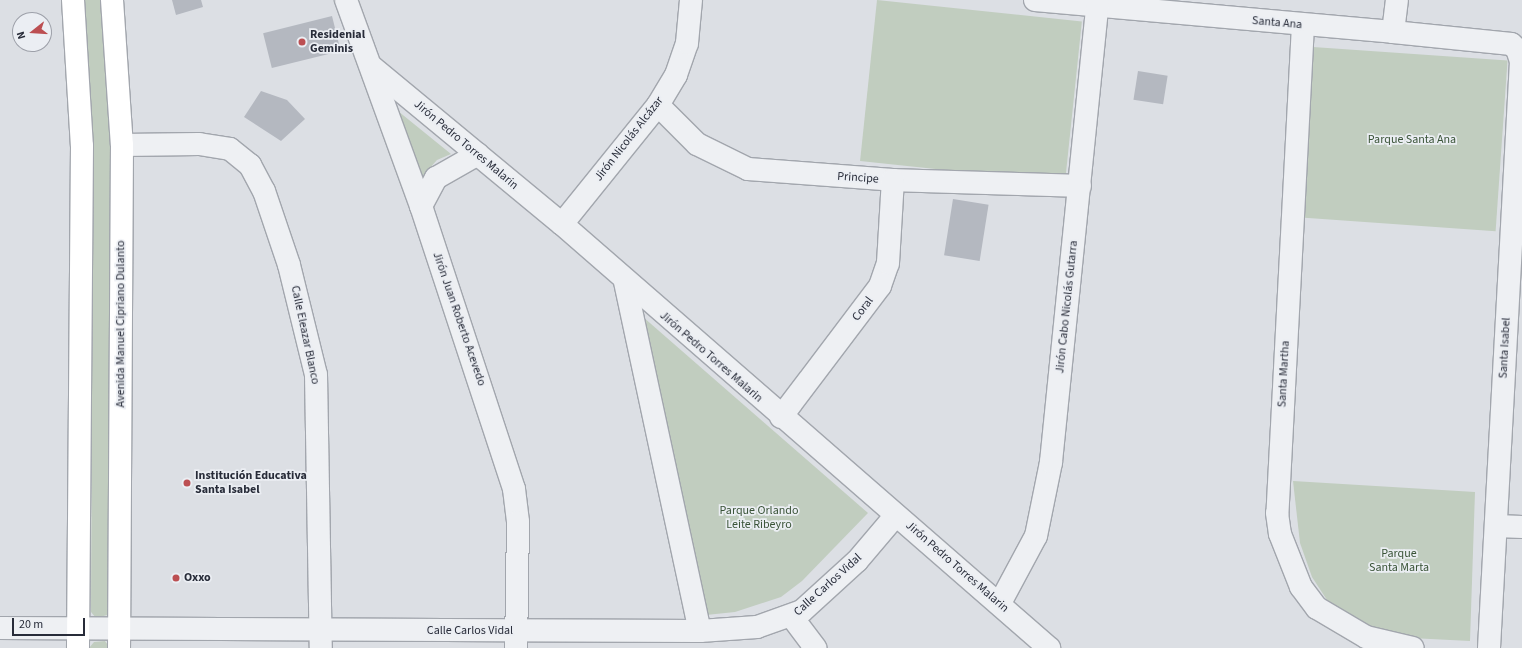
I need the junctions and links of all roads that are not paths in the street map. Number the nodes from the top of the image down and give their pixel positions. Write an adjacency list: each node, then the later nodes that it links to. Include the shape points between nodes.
1 (73, 0): 29 (main road, via 82,146)
2 (112, 0): 13 (main road, Avenida Manuel Cipriano Dulanto)
3 (346, 0): 11 (street, Jirón Juan Roberto Acevedo)
4 (691, 0): 12 (street, Jirón Nicolás Alcázar, via 687,43 676,75)
5 (1035, 0): 7 (street, Santa Ana)
6 (1396, 0): 9 (street)
7 (1098, 3): 8 (street, Santa Ana); 16 (street, Jirón Cabo Nicolás Gutarra)
8 (1303, 25): 9 (street, Santa Ana); 35 (street, Santa Martha, via 1277,506 1280,534 1301,587 1318,608 1366,637)
9 (1394, 32): 10 (street, Santa Ana, via 1511,44)
10 (1517, 49): 17 (street, Santa Isabel, via 1521,61)
11 (372, 67): 14 (street, Jirón Pedro Torres Malarin); 18 (street, Jirón Juan Roberto Acevedo)
12 (658, 106): 15 (street, Principe, via 697,144 748,168); 19 (street, Jirón Nicolás Alcázar)
13 (122, 145): 30 (main road, Avenida Manuel Cipriano Dulanto); 31 (street, Calle Eleazar Blanco, via 199,144 230,149 250,165 264,191 289,265 316,375)
14 (478, 154): 18 (street, via 436,178); 19 (street, Jirón Pedro Torres Malarin)
15 (893, 180): 16 (street, Principe); 21 (street, Coral, via 888,263 880,286)
16 (1080, 186): 25 (street, Jirón Cabo Nicolás Gutarra, via 1045,499 1036,536)
17 (1517, 205): 23 (street, Santa Isabel)
18 (421, 206): 32 (street, Jirón Juan Roberto Acevedo, via 514,489 518,522)
19 (562, 224): 20 (street, Jirón Pedro Torres Malarin)
20 (625, 282): 21 (street, Jirón Pedro Torres Malarin); 28 (street)
21 (781, 417): 22 (street, Jirón Pedro Torres Malarin)
22 (896, 515): 25 (street, Jirón Pedro Torres Malarin); 26 (street, Calle Carlos Vidal, via 857,561)
23 (1496, 526): 24 (street); 36 (street, Santa Isabel)
24 (1522, 527)
25 (1000, 603): 34 (street, Jirón Pedro Torres Malarin)
26 (792, 617): 28 (street, Calle Carlos Vidal, via 757,627); 33 (street)
27 (0, 628): 29 (street, Calle Carlos Vidal)
28 (700, 631): 32 (street, Calle Carlos Vidal)
29 (78, 638): 30 (street, Calle Carlos Vidal)
30 (119, 638): 31 (street, Calle Carlos Vidal)
31 (321, 639): 32 (street, Calle Carlos Vidal)
32 (516, 639)
33 (815, 648)
34 (1049, 648)
35 (1413, 648)
36 (1489, 648)

